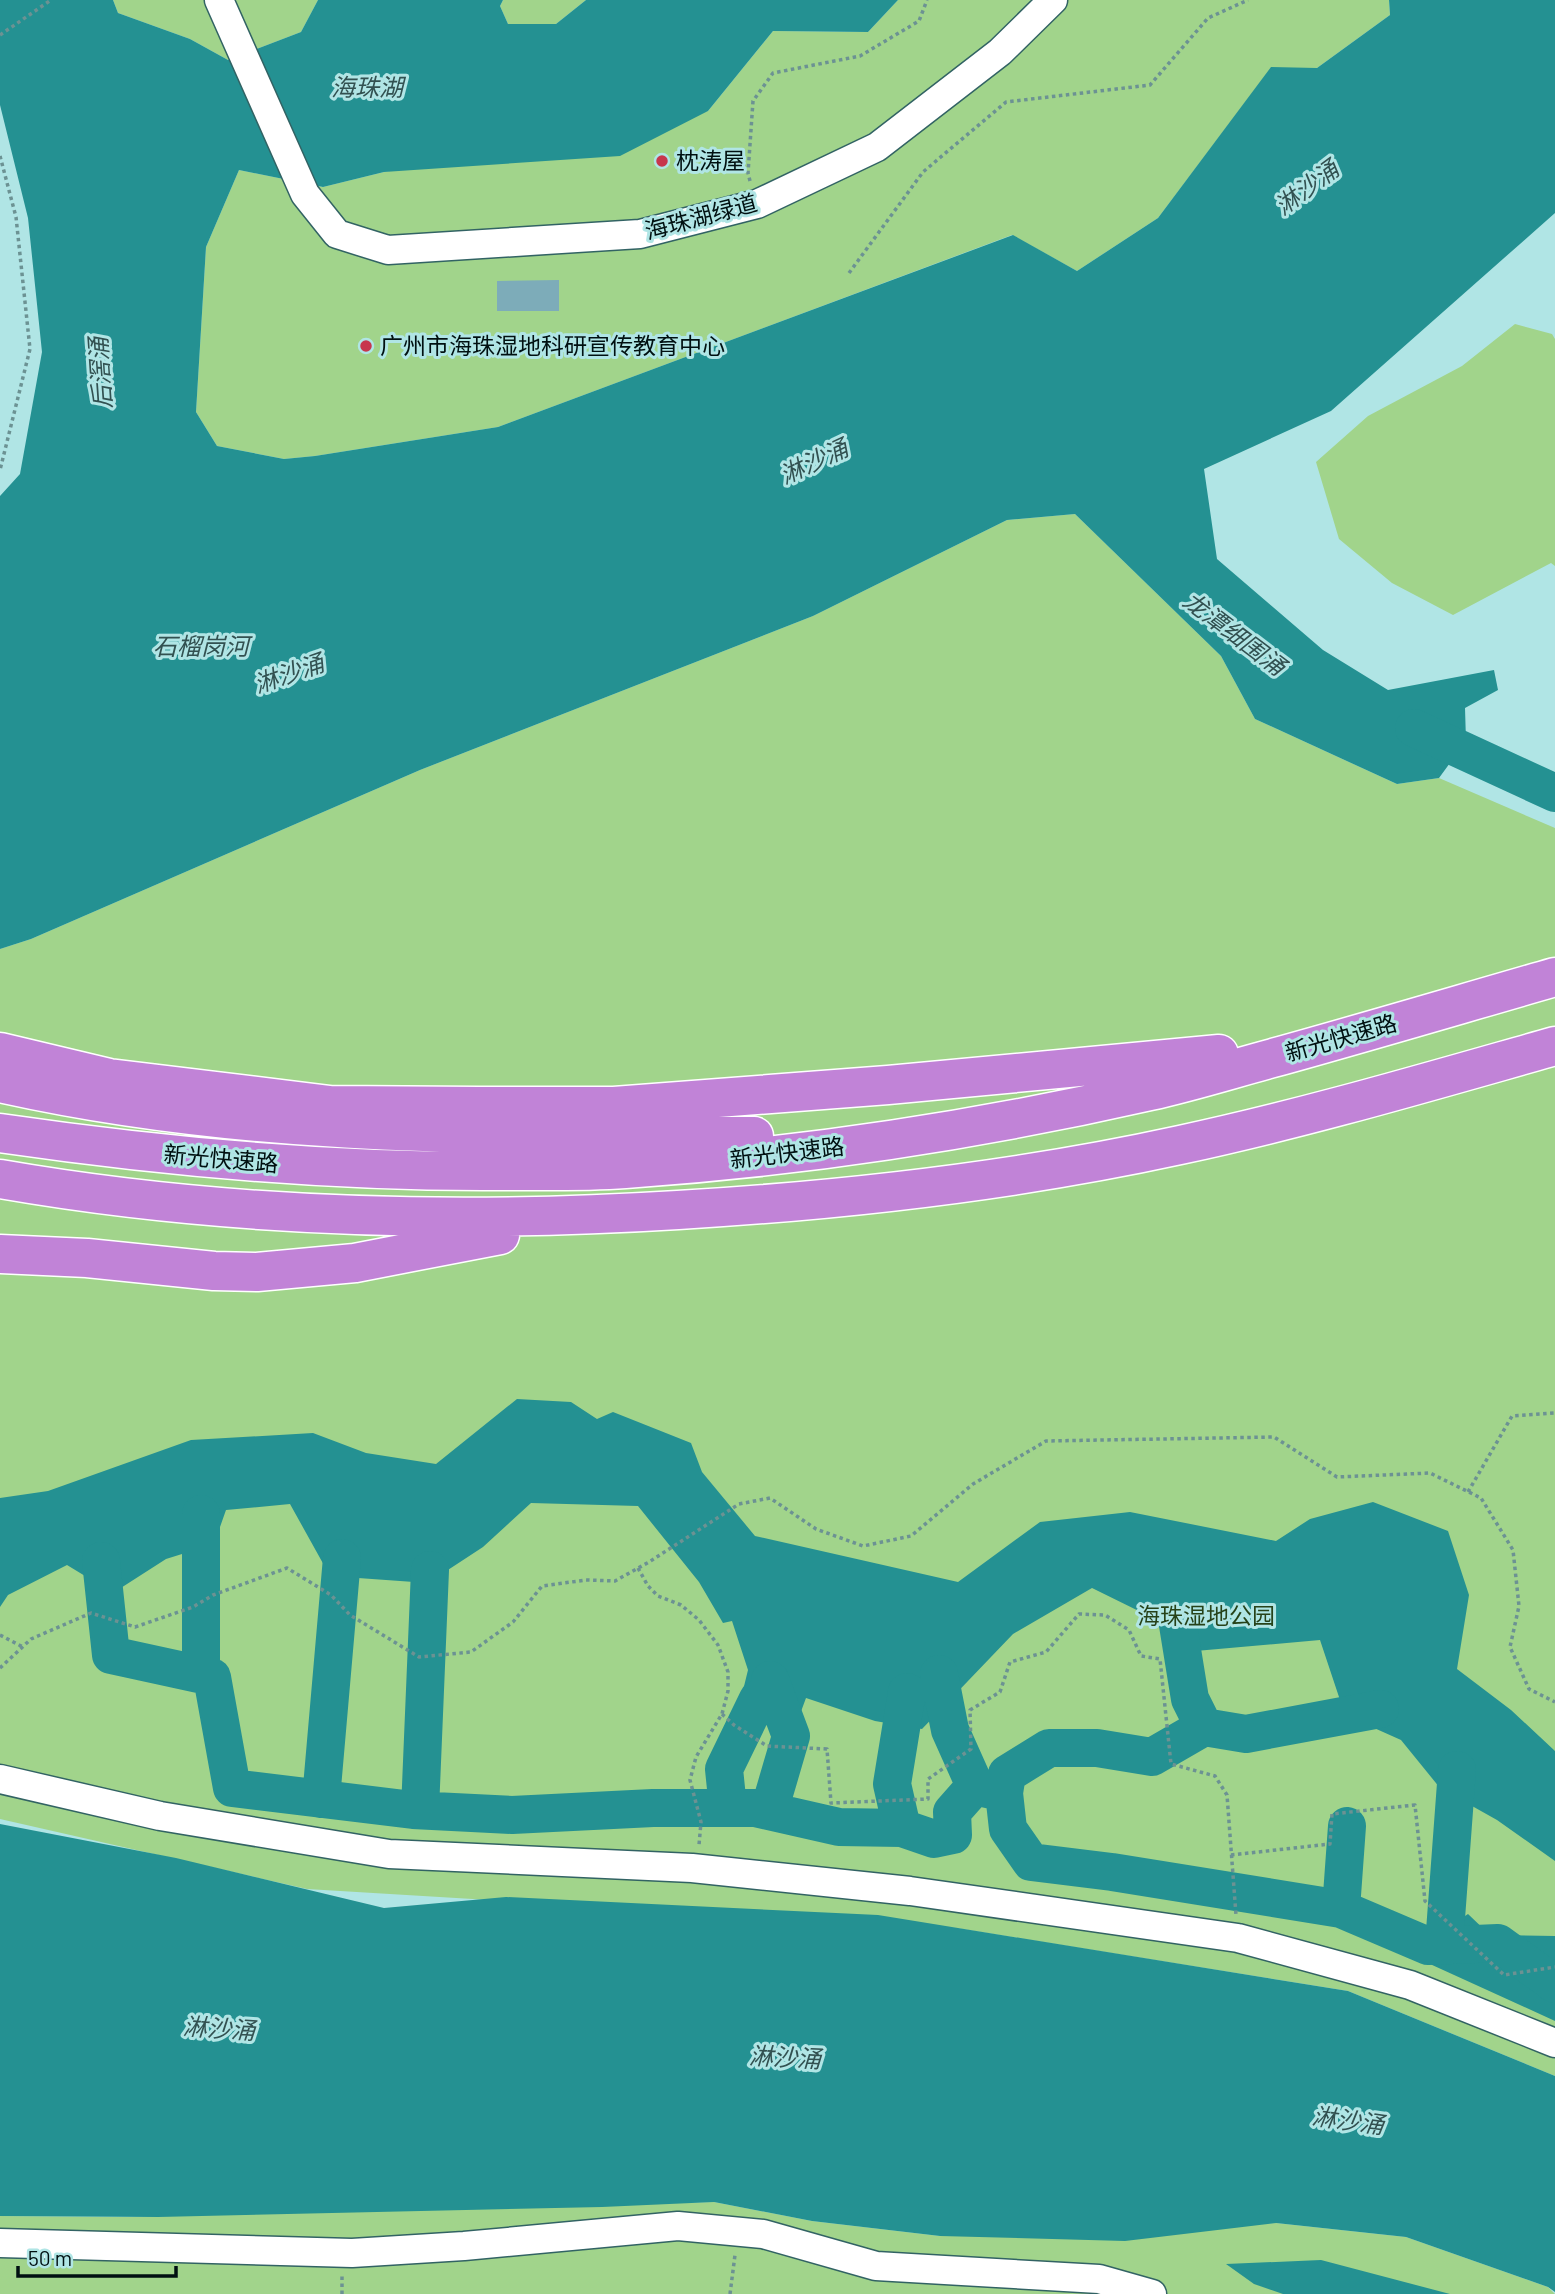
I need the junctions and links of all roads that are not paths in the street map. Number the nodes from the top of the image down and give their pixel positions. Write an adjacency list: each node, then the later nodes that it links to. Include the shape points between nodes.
1 (1053, 0): 2 (street, 海珠湖绿道, via 1000,52 877,147 757,204 640,234 388,250 337,234 305,194)
2 (221, 5)
3 (1555, 978): 4 (highway, 新光快速路)
4 (1315, 1046): 6 (highway, via 614,1106 330,1105 109,1078); 8 (highway, 新光快速路, via 1154,1090)
5 (1555, 1046): 10 (highway, 新光快速路, via 1290,1119 1087,1163 857,1197)
6 (3, 1073): 8 (highway, via 72,1098 176,1115 348,1130)
7 (0, 1133): 8 (highway, 新光快速路, via 232,1162 429,1171 621,1170)
8 (914, 1136)
9 (0, 1179): 10 (highway, 新光快速路, via 176,1203 296,1212 492,1218)
10 (605, 1214): 11 (highway, via 393,1242 282,1250); 12 (highway, via 355,1263 257,1272)
11 (0, 1228)
12 (0, 1254)
13 (0, 1779): 14 (street, via 160,1816 389,1854 698,1869 910,1891 1238,1938 1410,1985)
14 (1555, 2043)
15 (0, 2243): 16 (street, via 352,2253 678,2226 763,2234 876,2266 1100,2279)
16 (1152, 2294)

